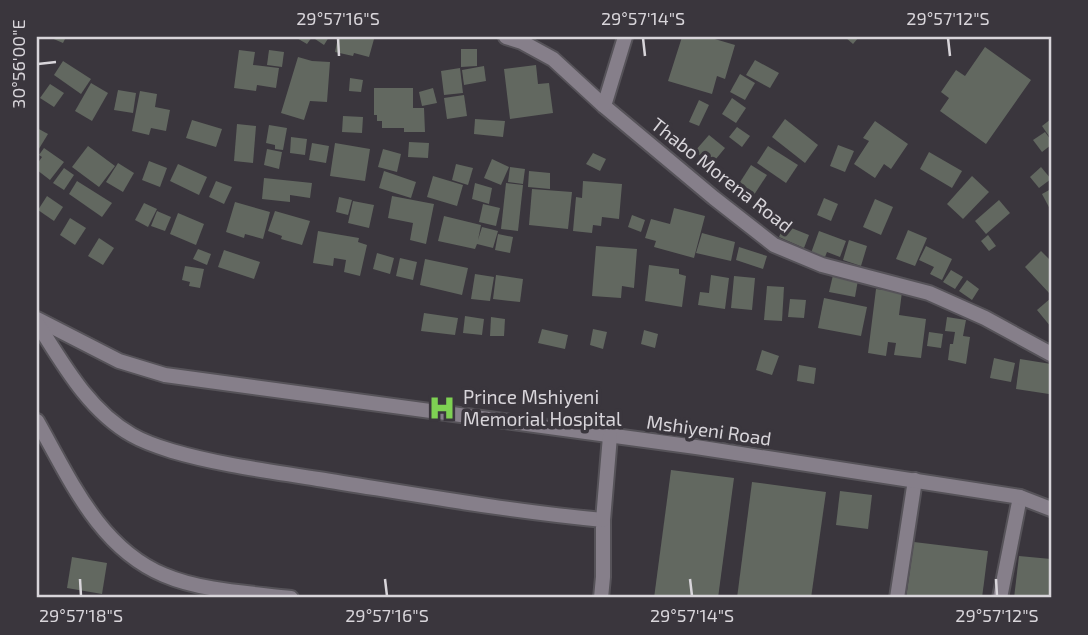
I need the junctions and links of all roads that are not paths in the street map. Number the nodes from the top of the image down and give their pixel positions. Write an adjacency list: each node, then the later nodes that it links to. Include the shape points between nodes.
1 (506, 37): 3 (street, Thabo Morena Road, via 553,59)
2 (625, 37): 3 (street)
3 (604, 106): 5 (street, Thabo Morena Road, via 774,245 822,265 929,293)
4 (37, 321): 7 (street, Mshiyeni Road, via 119,360 165,375); 11 (street, via 68,372 96,406 133,436 163,448 226,465)
5 (1051, 354)
6 (37, 421): 12 (street, via 98,523 139,562 189,583)
7 (610, 436): 8 (street, Mshiyeni Road); 11 (street)
8 (915, 481): 9 (street, Mshiyeni Road); 14 (street)
9 (1020, 497): 10 (street, Mshiyeni Road); 15 (street)
10 (1051, 509)
11 (603, 520): 13 (street)
12 (291, 598)
13 (601, 598)
14 (897, 598)
15 (1000, 598)

